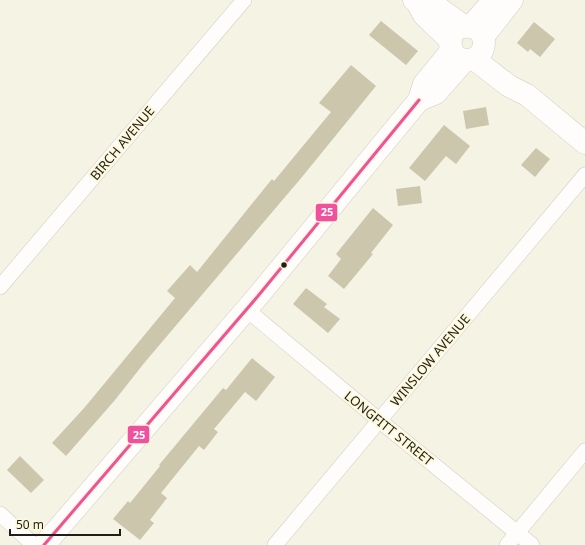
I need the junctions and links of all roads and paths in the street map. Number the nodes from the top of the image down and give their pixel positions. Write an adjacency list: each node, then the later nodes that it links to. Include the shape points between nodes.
1 (244, 0): 8 (street, BIRCH AVENUE)
2 (494, 0): 5 (street)
3 (512, 0): 5 (street)
4 (416, 1): 5 (street, via 424,16)
5 (468, 43): 6 (street, via 522,79 527,95); 9 (street, via 436,93 420,100)
6 (585, 143)
7 (585, 175): 10 (street, WINSLOW AVENUE)
8 (0, 287)
9 (246, 309): 10 (street, LONGFITT STREET); 15 (street)
10 (380, 421): 13 (street, LONGFITT STREET); 16 (street, WINSLOW AVENUE)
11 (585, 451): 13 (street)
12 (0, 514): 14 (street)
13 (518, 532): 17 (street); 18 (street, LONGFITT STREET)
14 (34, 545)
15 (44, 545)
16 (275, 545)
17 (507, 545)
18 (532, 545)

